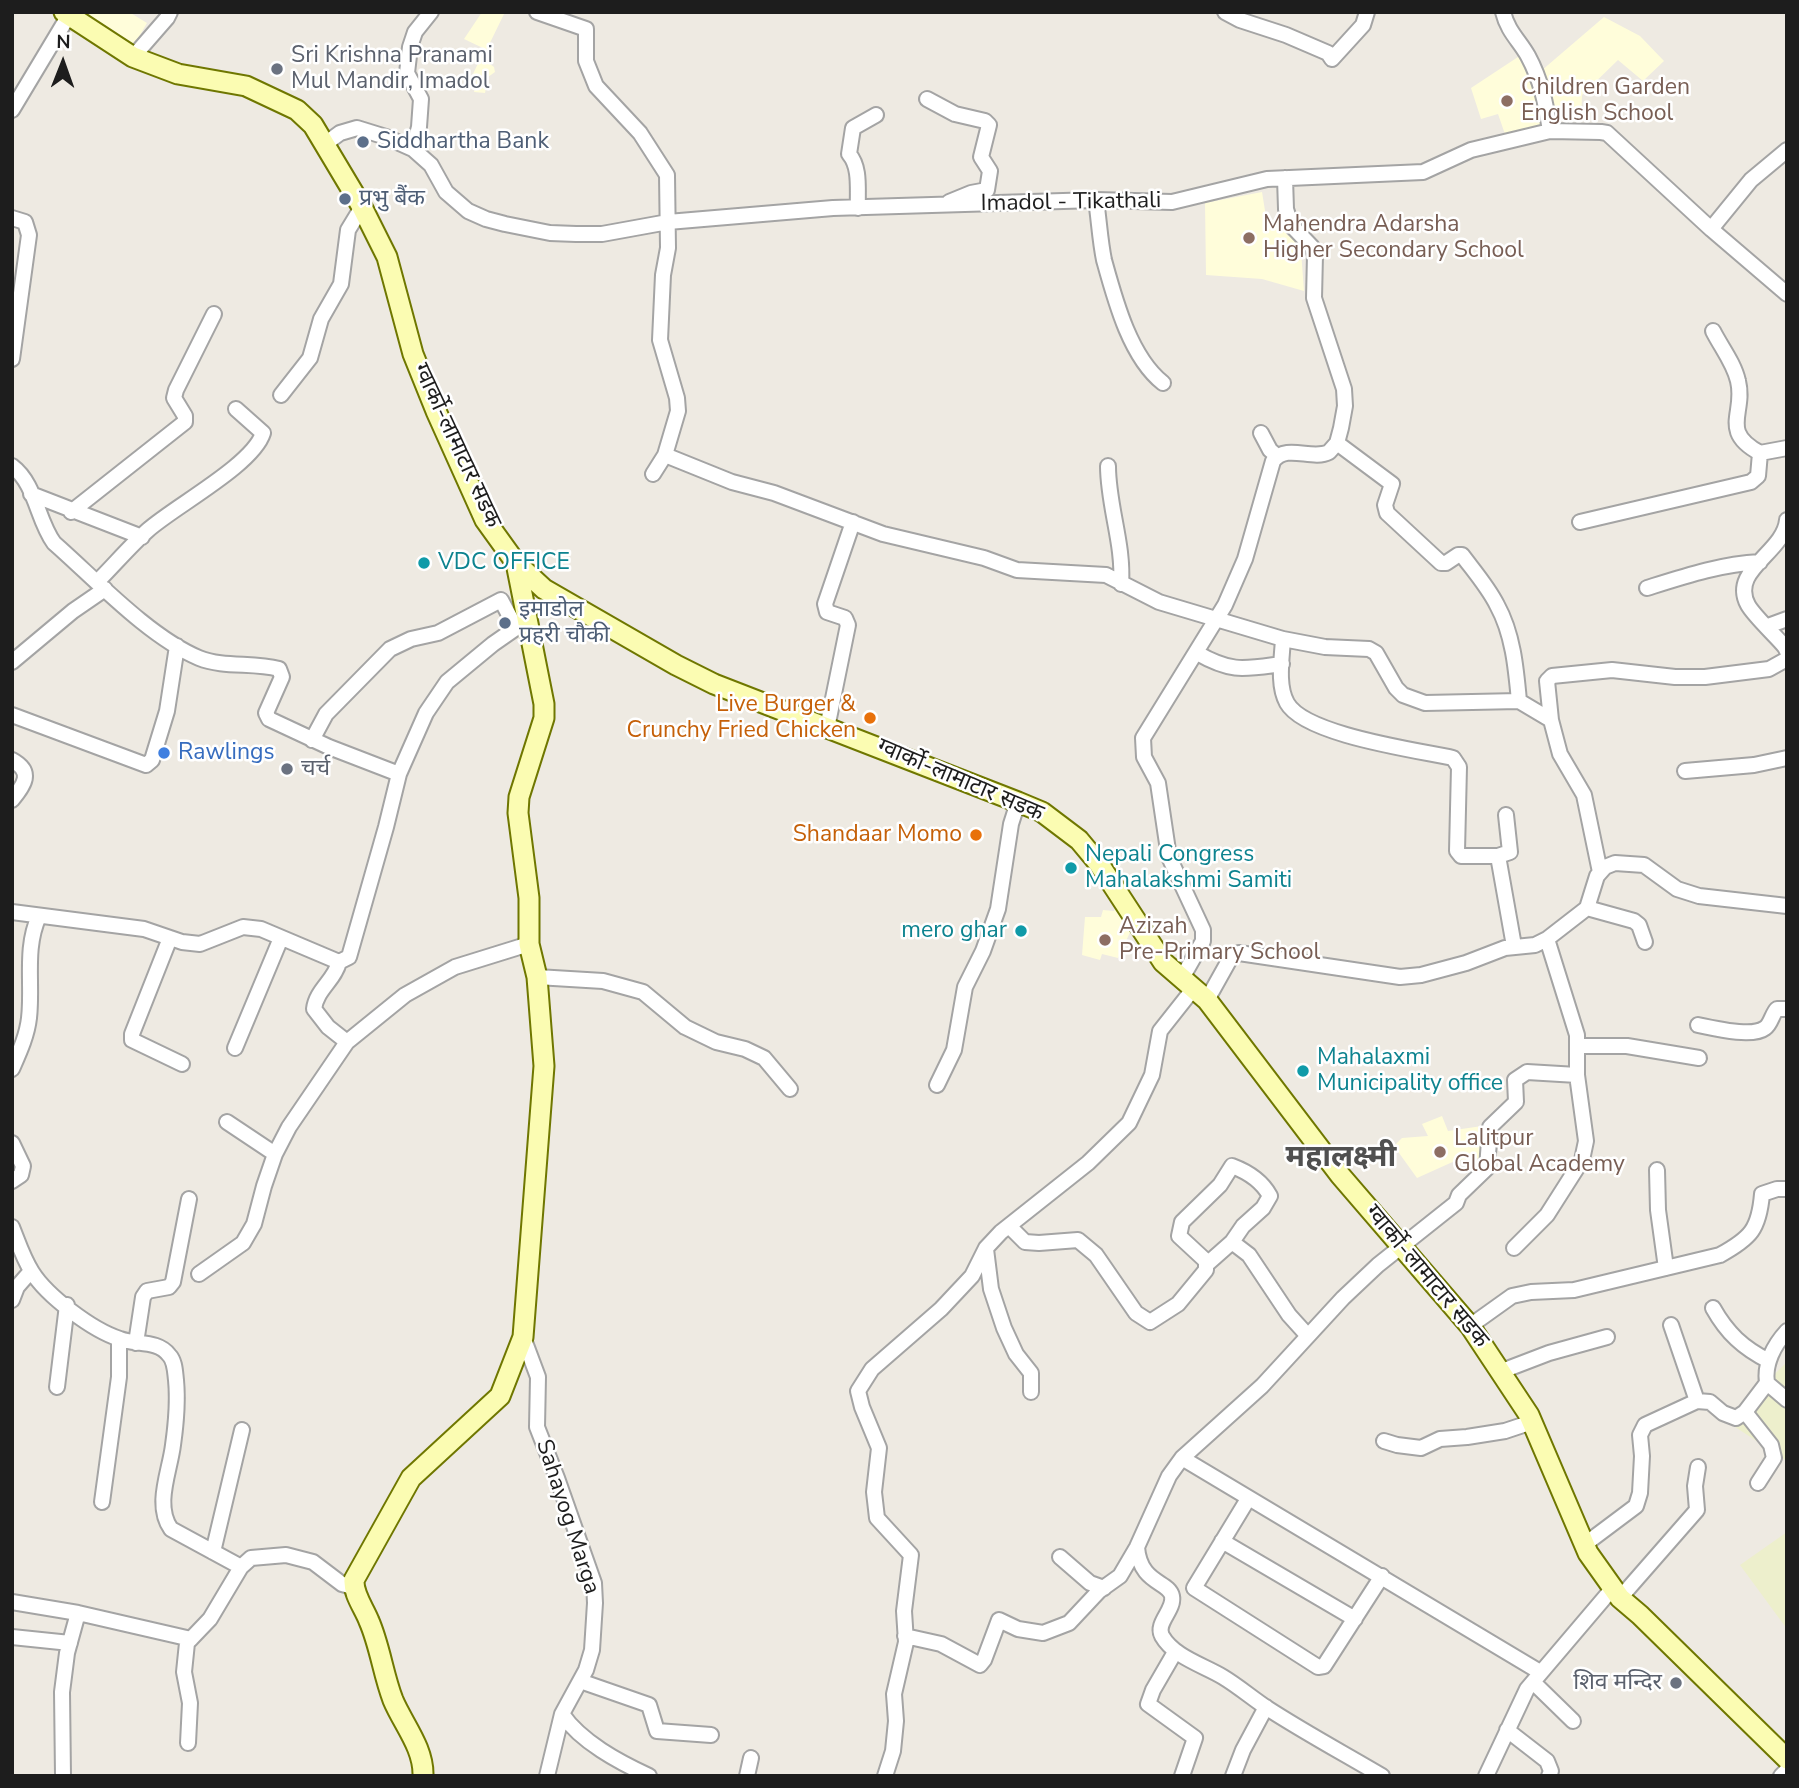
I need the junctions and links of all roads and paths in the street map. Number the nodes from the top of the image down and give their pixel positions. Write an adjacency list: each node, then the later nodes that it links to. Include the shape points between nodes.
1 (170, 12): 8 (street)
2 (431, 12): 14 (street, via 410,47 407,73 421,99)
3 (537, 12): 22 (street, via 586,29 586,61 596,86 640,133 666,171)
4 (1225, 12): 5 (street, via 1328,53 1332,60 1363,25)
5 (1367, 12)
6 (1503, 12): 12 (street, via 1512,36 1535,69)
7 (66, 14): 8 (main road, ग्वार्को-लामाटार सडक); 10 (street)
8 (133, 57): 13 (main road, ग्वार्को-लामाटार सडक, via 178,74 246,86 297,110)
9 (927, 99): 18 (street, via 989,125 981,157 990,171 987,190)
10 (12, 110)
11 (876, 115): 20 (street, via 853,128 849,155 857,172)
12 (1550, 131): 16 (street, Imadol - Tikathali, via 1471,150 1423,173); 23 (street, Imadol - Tikathali, via 1607,133)
13 (325, 144): 14 (street, Imadol - Tikathali, via 357,128); 19 (main road, ग्वार्को-लामाटार सडक)
14 (413, 149): 22 (street, Imadol - Tikathali, via 431,165 446,192 486,219 576,234)
15 (1787, 150): 23 (street, via 1751,180)
16 (1286, 178): 17 (street, Imadol - Tikathali, via 1172,202); 32 (street, via 1286,209 1291,225 1315,255 1314,298 1344,389)
17 (1096, 200): 18 (street, Imadol - Tikathali); 28 (street, via 1104,260 1120,307 1140,359)
18 (937, 206): 20 (street, Imadol - Tikathali)
19 (362, 207): 29 (street, via 348,230 341,284 321,319 310,358); 47 (main road, ग्वार्को-लामाटार सडक, via 387,257 414,355 436,411 485,520)
20 (858, 208): 22 (street, Imadol - Tikathali)
21 (12, 218): 27 (street, via 25,222 29,235)
22 (668, 222): 35 (street, via 660,340 678,406)
23 (1711, 229): 24 (street, Imadol - Tikathali)
24 (1787, 294)
25 (214, 314): 41 (street, via 176,390 174,398 186,422)
26 (1713, 331): 34 (street, via 1738,381 1739,437)
27 (12, 359)
28 (1163, 383)
29 (281, 396)
30 (236, 409): 45 (street, via 262,430 257,445)
31 (1261, 433): 36 (street)
32 (1337, 443): 36 (street, via 1322,455); 62 (street, via 1392,484 1387,513 1441,563 1462,555 1484,584 1498,605 1514,652)
33 (1787, 449): 34 (street)
34 (1760, 453): 44 (street, via 1758,476 1751,482)
35 (665, 455): 39 (street); 43 (street)
36 (1277, 456): 51 (street, via 1245,559)
37 (12, 466): 40 (street)
38 (1108, 466): 48 (street)
39 (653, 474)
40 (31, 494): 41 (street); 49 (street, via 54,543)
41 (71, 512): 45 (street)
42 (1787, 520): 46 (street, via 1780,541)
43 (853, 522): 48 (street, via 1017,570 1106,575); 65 (street, via 825,604 827,612 845,618 848,625)
44 (1580, 522)
45 (142, 537): 49 (street)
46 (1760, 562): 50 (street, via 1732,564); 54 (street, via 1746,576 1745,594 1748,606)
47 (516, 563): 53 (main road); 65 (main road, ग्वार्को-लामाटार सडक, via 544,589 676,666)
48 (1121, 584): 51 (street, via 1159,602)
49 (102, 585): 56 (street); 60 (street)
50 (1647, 588)
51 (1215, 619): 55 (street); 58 (street)
52 (1787, 619): 54 (street)
53 (522, 626): 66 (street, via 501,600 438,633 390,649 326,713); 70 (street, via 447,682 426,713); 84 (main road, via 544,704 517,813)
54 (1768, 626): 57 (street)
55 (1283, 639): 61 (street); 62 (street, via 1369,649 1396,688 1412,700)
56 (177, 646): 63 (street, via 167,711 152,760 146,765); 66 (street, via 224,664 279,669 282,677 267,716)
57 (1787, 651)
58 (1197, 653): 61 (street, via 1219,666 1244,669); 88 (street, via 1143,738 1144,757 1158,783 1169,857 1203,930)
59 (1787, 659): 64 (street, via 1769,669 1724,676 1675,677 1612,670 1552,676 1547,681)
60 (12, 662)
61 (1282, 664): 74 (street, via 1282,688 1287,703 1299,716 1326,729 1457,761 1457,851 1461,856)
62 (1519, 701): 64 (street)
63 (12, 715)
64 (1551, 720): 75 (street, via 1560,754 1584,795)
65 (827, 728): 72 (main road, ग्वार्को-लामाटार सडक)
66 (312, 740): 70 (street)
67 (1787, 758): 69 (street)
68 (12, 760): 71 (street, via 26,778)
69 (1685, 771)
70 (398, 774): 86 (street, via 354,944 349,957)
71 (12, 800)
72 (1018, 802): 88 (main road, ग्वार्को-लामाटार सडक, via 1042,812 1079,840 1163,962); 98 (street, via 998,909 965,986 954,1050)
73 (1506, 816): 74 (street, via 1510,852)
74 (1498, 856): 85 (street)
75 (1600, 872): 76 (street, via 1615,863 1644,865 1676,889 1699,896); 77 (street)
76 (1787, 906)
77 (1587, 908): 82 (street); 83 (street, via 1634,921)
78 (12, 912): 79 (street)
79 (39, 916): 80 (street, via 144,929); 96 (street, via 30,952 29,1019)
80 (170, 938): 81 (street, via 200,944 243,927); 95 (street, via 132,1040)
81 (281, 938): 86 (street); 93 (street)
82 (1546, 939): 85 (street, via 1535,945); 92 (street)
83 (1645, 942)
84 (529, 944): 87 (main road); 91 (street, via 456,967 405,995)
85 (1514, 946): 88 (street, via 1466,963 1400,977 1239,953)
86 (338, 962): 91 (street, via 314,1009)
87 (537, 977): 99 (street, via 603,981 643,992 685,1027 764,1058); 124 (main road, via 544,1066)
88 (1194, 989): 107 (street, via 1160,1031 1152,1075 1129,1123 1088,1163); 110 (main road, ग्वार्को-लामाटार सडक)
89 (1787, 1009): 90 (street, via 1777,1009 1766,1028 1757,1031)
90 (1698, 1025)
91 (346, 1042): 102 (street)
92 (1577, 1046): 94 (street, via 1627,1046); 97 (street)
93 (235, 1048)
94 (1699, 1058)
95 (182, 1064)
96 (12, 1069)
97 (1577, 1075): 110 (street, via 1527,1072 1515,1080 1517,1102 1490,1127 1487,1168 1456,1203); 112 (street, via 1586,1141 1582,1160 1547,1216)
98 (937, 1085)
99 (790, 1089)
100 (227, 1122): 102 (street)
101 (12, 1143): 104 (street, via 23,1166 21,1175)
102 (275, 1154): 116 (street, via 254,1224 243,1243)
103 (1657, 1171): 114 (street)
104 (12, 1181)
105 (1787, 1189): 114 (street, via 1762,1195 1760,1217 1752,1234 1740,1244 1720,1255)
106 (189, 1199): 127 (street, via 173,1282 147,1291 143,1297)
107 (1009, 1226): 111 (street); 113 (street, via 1025,1242 1078,1240 1096,1255 1136,1313 1150,1322 1178,1304)
108 (12, 1227): 115 (street)
109 (1232, 1242): 113 (street); 113 (street, via 1270,1196 1265,1185 1232,1166 1220,1185 1182,1222 1178,1236); 123 (street, via 1250,1255)
110 (1401, 1246): 121 (main road, ग्वार्को-लामाटार सडक); 123 (street)
111 (986, 1248): 132 (street, via 991,1289 1012,1345 1031,1373); 157 (street, via 972,1276 941,1310 872,1369 858,1391 879,1448 873,1492 877,1518 911,1555)
112 (1514, 1248)
113 (1206, 1265)
114 (1666, 1268): 121 (street, via 1574,1290 1512,1296)
115 (31, 1271): 117 (street); 118 (street, via 50,1295)
116 (199, 1274)
117 (12, 1300)
118 (67, 1305): 126 (street, via 92,1327); 131 (street)
119 (1713, 1308): 128 (street, via 1731,1336)
120 (1671, 1325): 134 (street)
121 (1470, 1326): 129 (main road, ग्वार्को-लामाटार सडक)
122 (1787, 1331): 128 (street)
123 (1308, 1336): 139 (street, via 1262,1386)
124 (523, 1337): 151 (main road, via 500,1396 411,1478); 163 (street, Sahayog Marga, via 538,1377 537,1427 594,1583 592,1650)
125 (1607, 1337): 129 (street)
126 (119, 1339): 127 (street); 143 (street, via 118,1387)
127 (135, 1343): 147 (street, via 159,1345 171,1356 174,1367 175,1422 165,1521)
128 (1769, 1361): 130 (street)
129 (1502, 1371): 136 (main road, ग्वार्को-लामाटार सडक)
130 (1767, 1384): 133 (street); 135 (street)
131 (57, 1387)
132 (1031, 1392)
133 (1787, 1400)
134 (1697, 1401): 135 (street, via 1710,1402 1736,1418); 145 (street, via 1645,1425 1640,1436 1636,1506)
135 (1745, 1412): 141 (street, via 1771,1445 1774,1458)
136 (1532, 1422): 138 (street, via 1492,1433 1440,1439 1421,1448); 145 (main road, ग्वार्को-लामाटार सडक)
137 (242, 1430): 147 (street)
138 (1384, 1441)
139 (1182, 1458): 142 (street); 146 (street)
140 (1698, 1467): 153 (street, via 1697,1510)
141 (1758, 1483)
142 (1248, 1499): 144 (street); 150 (street)
143 (102, 1502)
144 (1222, 1541): 156 (street); 156 (street, via 1195,1590 1318,1667 1324,1666)
145 (1584, 1545): 153 (main road, ग्वार्को-लामाटार सडक)
146 (1136, 1547): 152 (street, via 1120,1576); 161 (street, via 1145,1573 1172,1595 1160,1629)
147 (213, 1552): 149 (street)
148 (1060, 1558): 152 (street, via 1090,1583)
149 (241, 1567): 151 (street, via 251,1558 286,1555 313,1562); 159 (street, via 210,1619)
150 (1382, 1576): 156 (street); 162 (street)
151 (353, 1587): 174 (main road, via 380,1649 393,1699 418,1749)
152 (1104, 1588): 157 (street, via 1069,1623 1043,1633 999,1620 980,1665 952,1649)
153 (1616, 1594): 162 (street); 171 (main road, ग्वार्को-लामाटार सडक)
154 (12, 1602): 155 (street)
155 (79, 1614): 159 (street); 160 (street)
156 (1355, 1619)
157 (905, 1636): 178 (street, via 894,1694 893,1751)
158 (12, 1637): 160 (street)
159 (191, 1639): 169 (street, via 184,1672 190,1703)
160 (70, 1643): 173 (street, via 62,1692)
161 (1175, 1652): 164 (street); 179 (street, via 1148,1704 1195,1738)
162 (1536, 1677): 166 (street); 167 (street)
163 (580, 1681): 165 (street, Sahayog Marga); 168 (street, via 649,1705 656,1731)
164 (1266, 1707): 180 (street); 181 (street)
165 (562, 1714): 175 (street, Sahayog Marga); 176 (street, via 584,1737)
166 (1573, 1721)
167 (1507, 1730): 182 (street); 183 (street, via 1547,1761)
168 (711, 1735)
169 (188, 1743)
170 (751, 1758): 177 (street)
171 (1787, 1759)
172 (1787, 1770): 184 (street)
173 (62, 1776)
174 (423, 1776)
175 (547, 1776)
176 (649, 1776)
177 (747, 1776)
178 (885, 1776)
179 (1182, 1776)
180 (1233, 1776)
181 (1382, 1776)
182 (1486, 1776)
183 (1549, 1776)
184 (1781, 1776)

